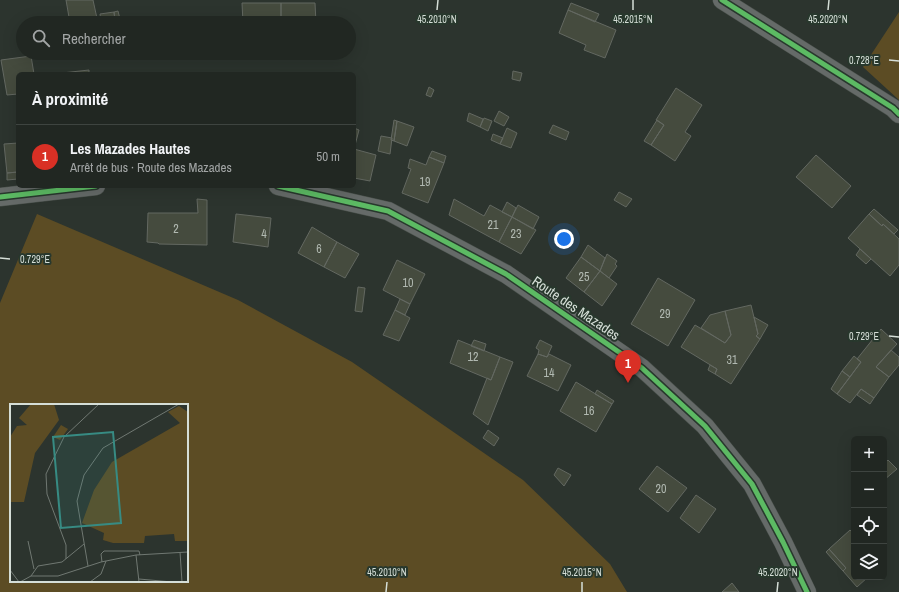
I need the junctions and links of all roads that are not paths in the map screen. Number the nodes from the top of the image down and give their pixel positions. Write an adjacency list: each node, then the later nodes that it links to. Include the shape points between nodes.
1 (722, 0): 2 (street)
2 (899, 114)
3 (79, 188): 5 (street)
4 (286, 188): 6 (street, Route des Mazades, via 388,212 506,274 642,368 705,426 752,484)
5 (0, 197)
6 (807, 592)

